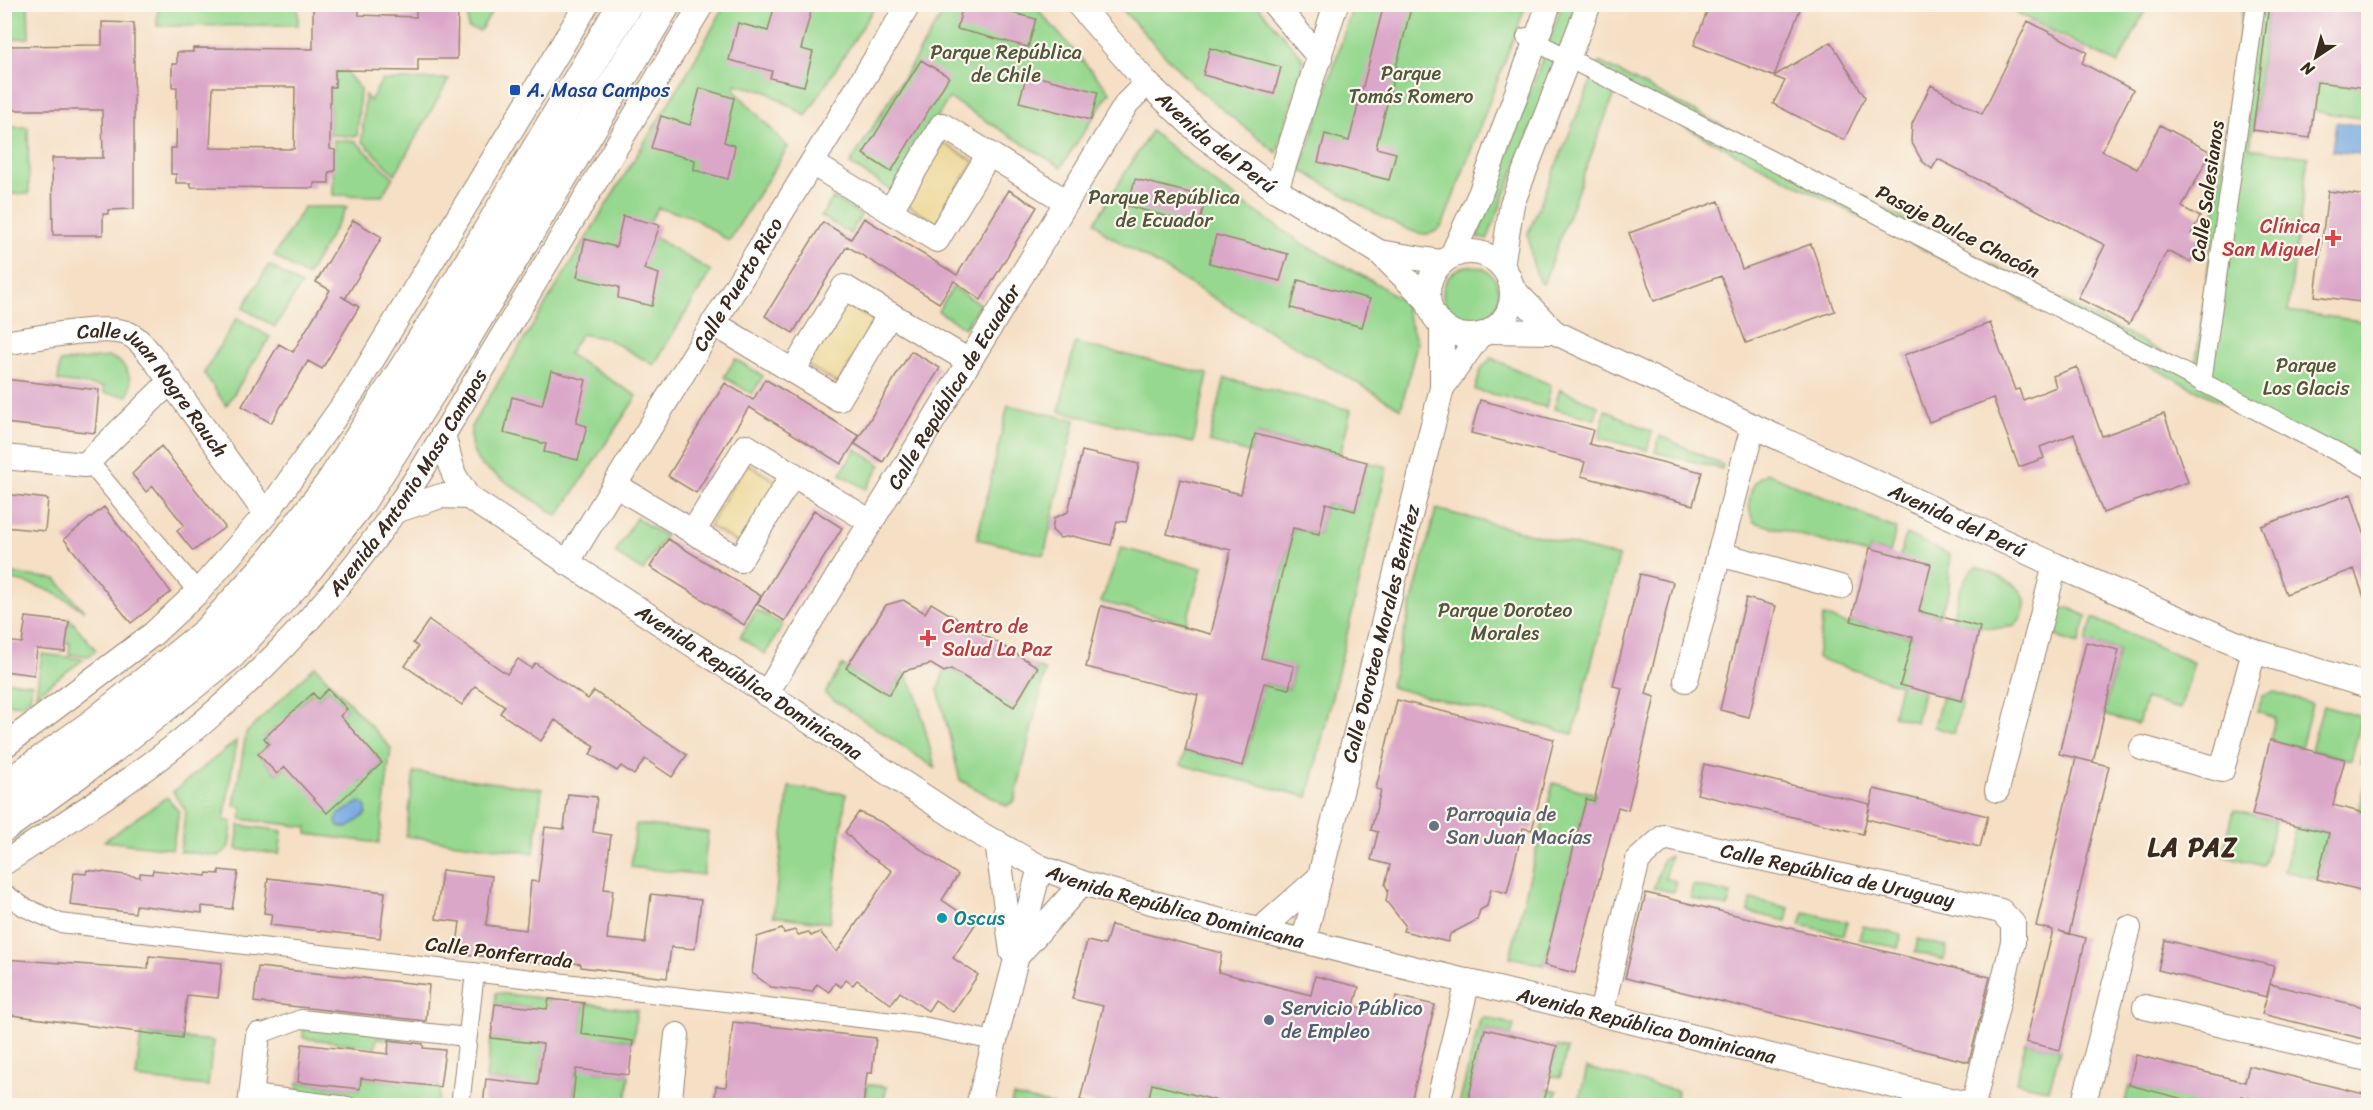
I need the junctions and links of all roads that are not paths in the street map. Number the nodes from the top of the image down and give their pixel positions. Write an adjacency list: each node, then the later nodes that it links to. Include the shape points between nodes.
1 (587, 4): 46 (street, via 354,390)
2 (626, 4): 60 (highway, via 431,328 332,484 273,561 208,633 93,726)
3 (664, 4): 62 (highway, Avenida Antonio Masa Campos, via 465,336 358,502 296,581 230,653)
4 (702, 4): 38 (street, Avenida Antonio Masa Campos)
5 (909, 4): 17 (street, Calle Puerto Rico)
6 (1078, 4): 15 (street, Avenida del Perú)
7 (1274, 4): 13 (street)
8 (1336, 4): 13 (street)
9 (1549, 4): 12 (street)
10 (1589, 4): 14 (street)
11 (2256, 4): 35 (street, Calle Salesianos)
12 (1531, 39): 14 (street, Pasaje Dulce Chacón); 22 (street, via 1480,194)
13 (1320, 58): 18 (street)
14 (1568, 58): 23 (street, via 1512,204); 35 (street, Pasaje Dulce Chacón)
15 (1147, 83): 18 (street, Avenida del Perú, via 1202,135); 19 (street, Calle República de Ecuador, via 1127,103)
16 (989, 154): 19 (street); 20 (street, via 942,126); 20 (street, via 937,240)
17 (812, 163): 20 (street); 27 (street, Calle Puerto Rico)
18 (1276, 190): 21 (street, Avenida del Perú)
19 (1067, 202): 32 (street, Calle República de Ecuador)
20 (890, 211)
21 (1379, 252): 22 (street, Avenida del Perú); 25 (street, Avenida del Perú)
22 (1447, 259): 23 (street, via 1465,252 1478,253); 25 (street, via 1432,273)
23 (1502, 266): 24 (street)
24 (1512, 288): 29 (street, Avenida del Perú); 30 (street, via 1508,313)
25 (1428, 300): 28 (street)
26 (890, 314): 32 (street); 33 (street, via 844,287); 33 (street, via 839,399)
27 (713, 323): 33 (street); 43 (street, Calle Puerto Rico)
28 (1442, 326): 30 (street, via 1453,333); 36 (street, Calle Doroteo Morales Benítez)
29 (1554, 332): 30 (street, Avenida del Perú); 37 (street, Avenida del Perú)
30 (1485, 333): 36 (street, Calle Doroteo Morales Benítez)
31 (4, 343): 34 (street, Calle Juan Nogre Rauch, via 114,330 142,343)
32 (969, 361): 47 (street, Calle República de Ecuador)
33 (793, 371)
34 (171, 381): 40 (street); 46 (street, Calle Juan Nogre Rauch)
35 (2202, 383): 41 (street, Pasaje Dulce Chacón)
36 (1442, 388): 66 (street, Calle Doroteo Morales Benítez)
37 (1753, 426): 49 (street); 51 (street, Avenida del Perú)
38 (443, 434): 44 (street, Avenida República Dominicana, via 454,476); 45 (street, Avenida Antonio Masa Campos)
39 (4, 456): 40 (street, via 80,465)
40 (89, 462): 53 (street)
41 (2368, 468)
42 (793, 474): 47 (street); 48 (street, via 746,446); 48 (street, via 740,560)
43 (615, 485): 48 (street); 50 (street, Calle Puerto Rico)
44 (468, 497): 45 (street, via 441,496); 50 (street, Avenida República Dominicana)
45 (395, 511): 64 (street, Avenida Antonio Masa Campos, via 287,645 238,692 135,776)
46 (266, 514): 53 (street)
47 (871, 522): 57 (street, Calle República de Ecuador)
48 (693, 531)
49 (1719, 554): 52 (street); 55 (street)
50 (567, 563): 57 (street, Avenida República Dominicana)
51 (2055, 565): 54 (street, Avenida del Perú); 61 (street)
52 (1840, 587)
53 (198, 592): 58 (street, via 146,639)
54 (2254, 651): 56 (street, Avenida del Perú); 59 (street, via 2222,770)
55 (1686, 680)
56 (2368, 686)
57 (766, 694): 63 (street, Avenida República Dominicana, via 947,814)
58 (4, 746)
59 (2142, 748)
60 (4, 789)
61 (1997, 790)
62 (4, 825)
63 (997, 842): 65 (street, Avenida República Dominicana); 72 (street)
64 (4, 863)
65 (1040, 867): 67 (street, Avenida República Dominicana); 72 (street)
66 (1320, 877): 70 (street); 71 (street, Calle Doroteo Morales Benítez)
67 (1082, 883): 70 (street, Avenida República Dominicana); 72 (street)
68 (4, 893): 73 (street, Calle Ponferrada, via 24,907 60,922)
69 (2129, 928): 89 (street)
70 (1260, 930): 71 (street, Avenida República Dominicana)
71 (1304, 940): 74 (street, Avenida República Dominicana)
72 (1014, 960): 80 (street)
73 (475, 972): 79 (street); 80 (street, Calle Ponferrada, via 918,1025)
74 (1468, 981): 76 (street, Avenida República Dominicana); 88 (street, via 1440,1095)
75 (2145, 1007): 81 (street)
76 (1601, 1014): 83 (street, Avenida República Dominicana); 83 (street, Calle República de Uruguay, via 1638,860 1664,837 2001,911 2013,924 2013,942)
77 (258, 1035): 79 (street, via 301,1019); 82 (street)
78 (677, 1035): 86 (street)
79 (467, 1037): 85 (street)
80 (994, 1041): 87 (street)
81 (2368, 1059)
82 (251, 1100): 84 (street)
83 (1974, 1105)
84 (348, 1106)
85 (460, 1106)
86 (669, 1106)
87 (978, 1106)
88 (1441, 1106)
89 (2083, 1106)

